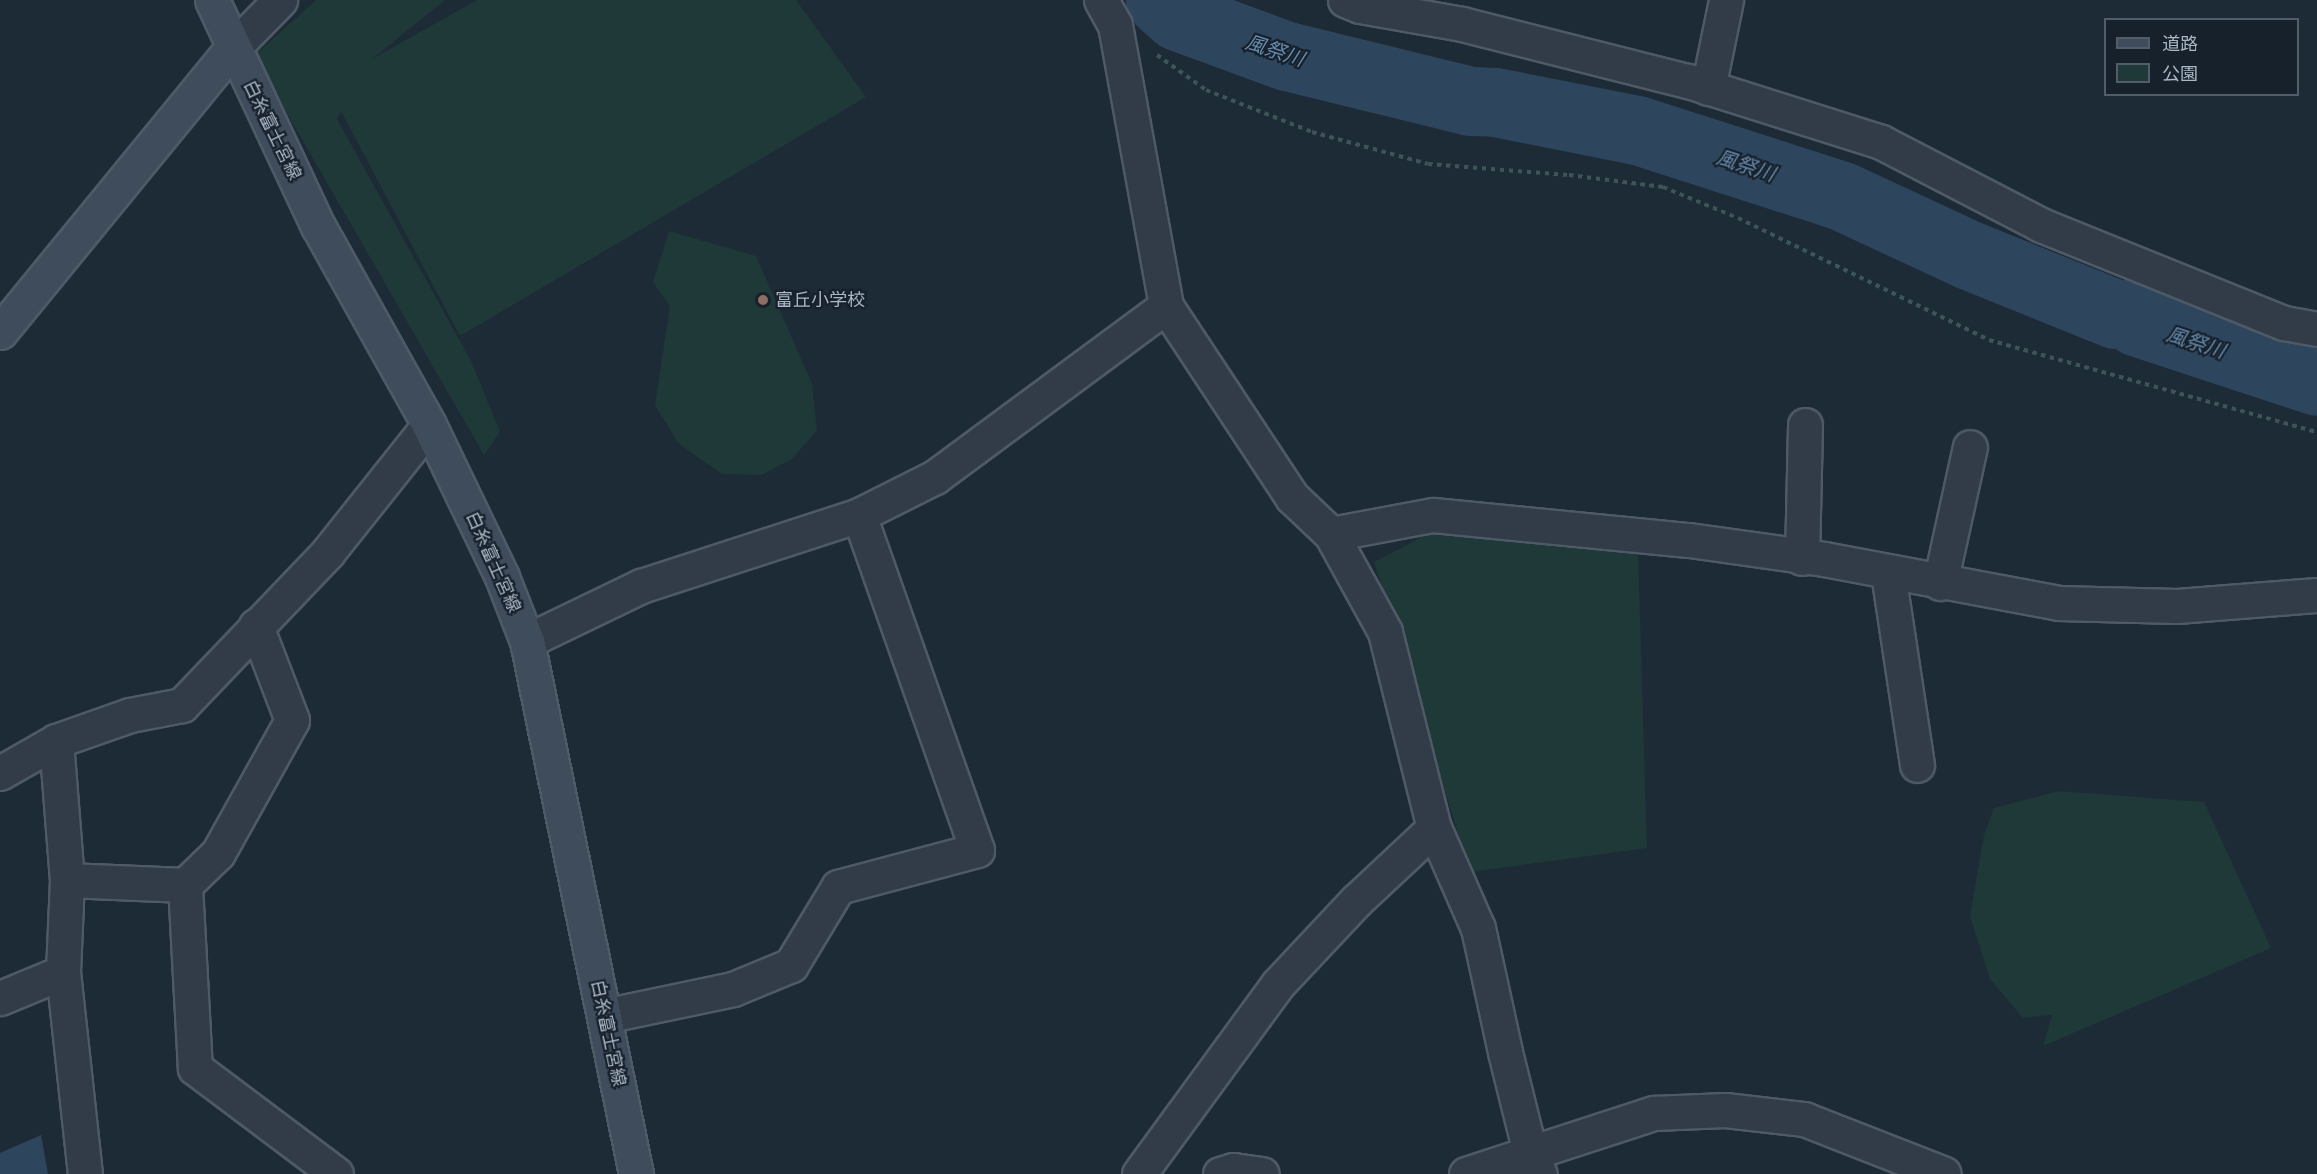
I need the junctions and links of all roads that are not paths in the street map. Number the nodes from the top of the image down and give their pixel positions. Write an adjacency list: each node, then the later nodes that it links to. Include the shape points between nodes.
1 (212, 0): 6 (main road, 白糸富士宮線)
2 (280, 0): 6 (street)
3 (1345, 0): 7 (street, via 1462,24)
4 (1726, 0): 7 (street)
5 (1108, 13): 8 (street)
6 (232, 49): 10 (main road); 11 (main road, 白糸富士宮線, via 318,226)
7 (1708, 88): 9 (street, via 1881,142 2041,225 2284,323)
8 (1166, 306): 14 (street, via 935,477); 15 (street, via 1292,497)
9 (2317, 329)
10 (0, 332)
11 (429, 425): 20 (street, via 328,552); 21 (main road, 白糸富士宮線, via 502,577)
12 (1805, 425): 16 (street)
13 (1970, 447): 18 (street)
14 (859, 515): 21 (street, via 641,586); 30 (street, via 976,850 838,887 791,965 733,989)
15 (1331, 534): 16 (street, via 1433,515 1689,540); 25 (street, via 1385,632)
16 (1802, 558): 17 (street)
17 (1888, 573): 18 (street); 23 (street)
18 (1940, 583): 19 (street, via 2058,603 2177,606)
19 (2317, 594)
20 (256, 626): 22 (street, via 182,705 130,715); 27 (street, via 292,720 218,853)
21 (526, 641): 30 (main road, 白糸富士宮線)
22 (56, 741): 24 (street); 26 (street)
23 (1917, 765)
24 (0, 773)
25 (1434, 828): 31 (street, via 1478,928); 35 (street, via 1356,901 1278,984)
26 (67, 880): 27 (street); 28 (street)
27 (185, 885): 33 (street, via 195,1068)
28 (63, 972): 29 (street); 32 (street)
29 (0, 998)
30 (604, 1016): 34 (main road, 白糸富士宮線)
31 (1535, 1163): 38 (street); 39 (street, via 1654,1113 1725,1110 1804,1119)
32 (85, 1174)
33 (336, 1174)
34 (636, 1174)
35 (1139, 1174)
36 (1220, 1174): 37 (street, via 1233,1170)
37 (1262, 1174)
38 (1466, 1174)
39 (1944, 1174)

